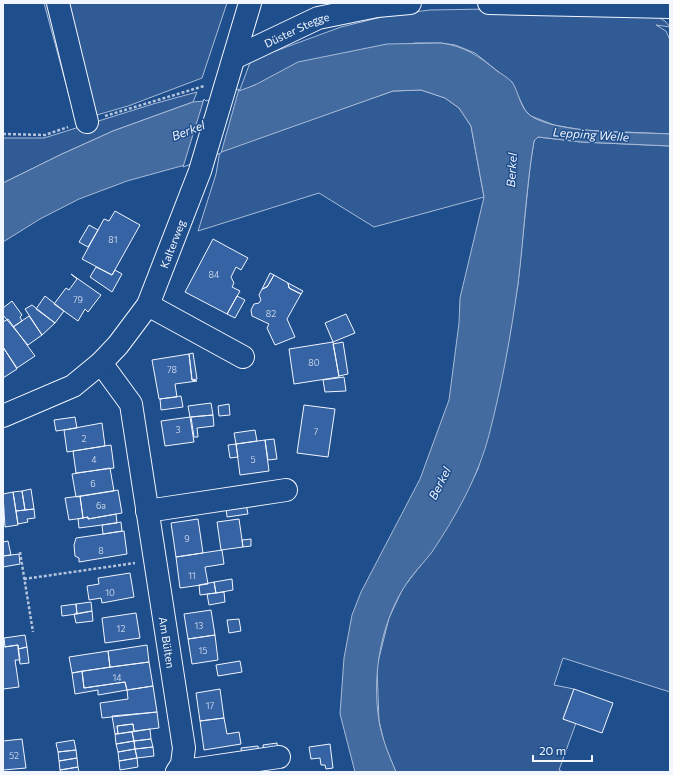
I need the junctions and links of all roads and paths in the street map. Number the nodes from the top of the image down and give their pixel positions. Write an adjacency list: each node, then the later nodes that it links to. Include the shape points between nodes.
1 (58, 3): 8 (street)
2 (250, 3): 6 (street, Kalterweg)
3 (410, 3): 6 (street, Düster Stegge, via 377,6 318,18)
4 (489, 3): 5 (street)
5 (670, 7)
6 (234, 58): 7 (street, Kalterweg)
7 (226, 83): 8 (path); 10 (street, Kalterweg, via 200,172)
8 (86, 122): 9 (path, via 45,135)
9 (3, 134)
10 (148, 305): 11 (street); 12 (street, Kalterweg)
11 (243, 357)
12 (101, 363): 13 (street, Kalterweg, via 73,386); 15 (street, Am Bülten, via 131,404)
13 (3, 416)
14 (286, 490): 15 (street)
15 (147, 511): 17 (street, Am Bülten)
16 (20, 552): 18 (path)
17 (155, 560): 18 (path); 21 (street, Am Bülten, via 184,748 182,764)
18 (24, 579): 19 (path)
19 (33, 632)
20 (279, 757): 21 (street, Am Bülten)
21 (177, 772)

